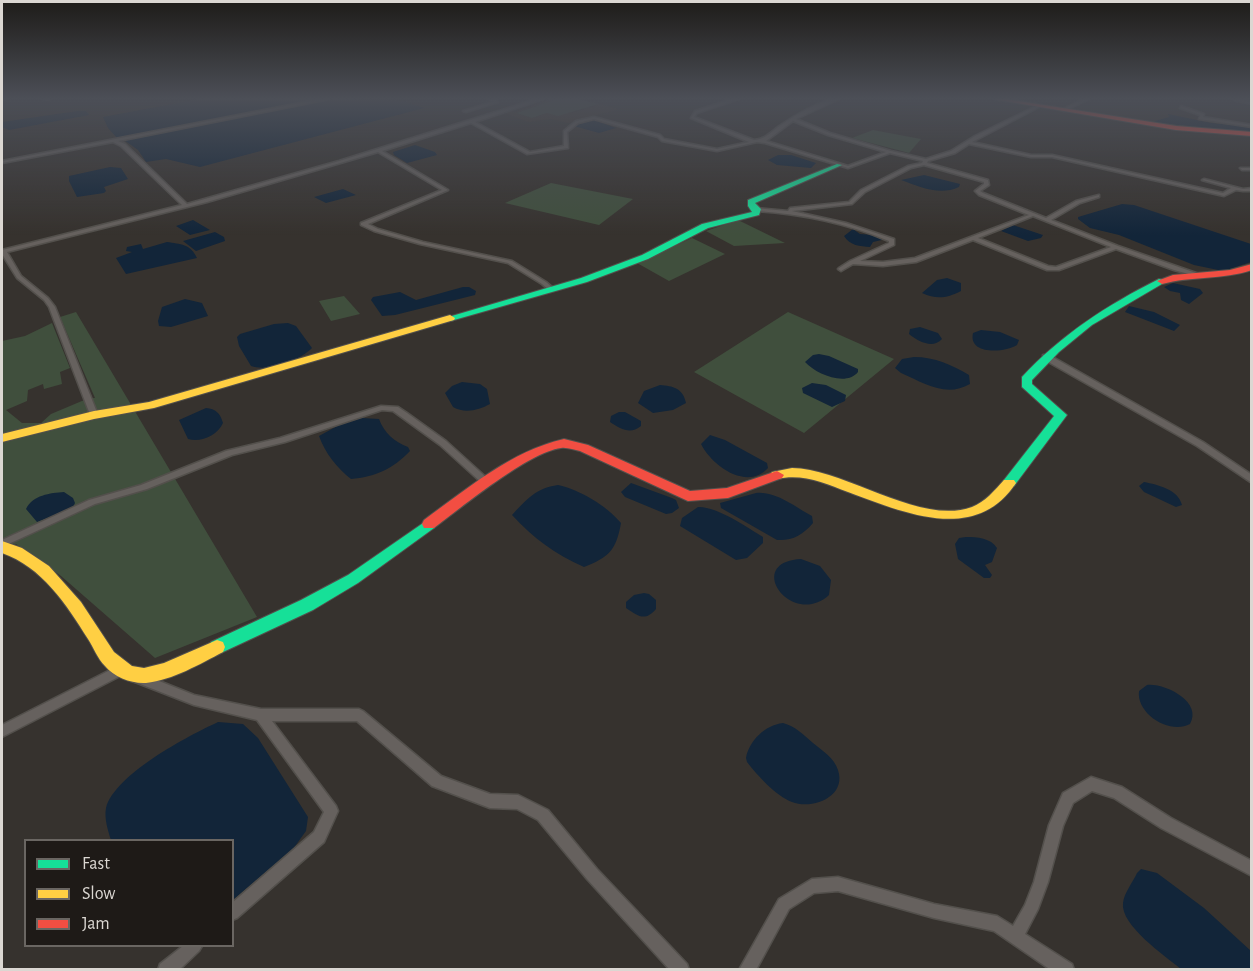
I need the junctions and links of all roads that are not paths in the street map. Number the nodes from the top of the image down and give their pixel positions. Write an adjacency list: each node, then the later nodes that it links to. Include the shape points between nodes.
1 (97, 144): 14 (street)
2 (122, 144): 23 (street)
3 (401, 144): 12 (street)
4 (513, 144): 5 (street, via 529,153)
5 (566, 144)
6 (684, 144): 7 (street, via 712,150)
7 (746, 144)
8 (770, 144): 16 (street)
9 (864, 144): 13 (street)
10 (964, 144): 15 (street)
11 (978, 144): 20 (street, via 1031,156 1052,156 1224,195)
12 (379, 151): 23 (street); 35 (street, via 446,190 363,224 422,243 510,262)
13 (890, 152): 15 (street); 16 (street, via 852,166)
14 (2, 162)
15 (925, 162): 25 (street, via 863,191 850,203); 26 (street, via 986,181 979,192)
16 (839, 165): 24 (main road, via 751,202)
17 (1242, 169): 18 (street)
18 (1251, 169)
19 (1204, 180): 20 (street)
20 (1235, 188): 21 (street)
21 (1251, 189)
22 (1097, 196): 27 (street)
23 (185, 205): 30 (street)
24 (758, 209): 25 (street); 35 (main road, via 750,215 699,229 636,261)
25 (781, 211): 31 (street, via 862,229 892,240 892,244)
26 (1035, 214): 27 (street); 28 (street)
27 (1048, 219): 29 (street)
28 (975, 238): 29 (street, via 1057,269); 31 (street, via 916,260 883,264)
29 (1116, 247): 34 (street)
30 (3, 252): 37 (street, via 19,277 52,307)
31 (852, 261): 33 (street)
32 (1251, 267): 34 (main road, via 1230,275)
33 (841, 269)
34 (1196, 274): 36 (main road, via 1156,283 1113,308)
35 (551, 289): 37 (main road, via 150,405)
36 (1046, 357): 39 (street, via 1200,444); 40 (main road, via 1026,379 1026,385 1061,416 998,494 983,508 962,514 924,511 806,472 781,474 728,493 688,496 584,448 564,443 543,448)
37 (94, 415): 38 (main road)
38 (2, 438)
39 (1251, 480)
40 (486, 482): 41 (street, via 404,415 395,409 381,408 229,453 144,488 93,502); 42 (main road, via 352,579 307,604 198,656 148,675)
41 (2, 546): 42 (main road, via 21,551 63,591 112,663)
42 (124, 672): 43 (street, via 194,700); 44 (street)
43 (261, 715): 46 (street, via 331,811 319,837); 50 (street, via 359,715 437,781 490,801 518,802 543,814 592,874)
44 (2, 731)
45 (1251, 869): 47 (street, via 1117,792 1090,784 1068,798 1031,909)
46 (234, 911)
47 (1015, 936): 51 (street, via 997,924 838,884 812,886 784,904); 52 (street)
48 (192, 947): 49 (street)
49 (166, 969)
50 (681, 969)
51 (747, 969)
52 (1066, 969)

